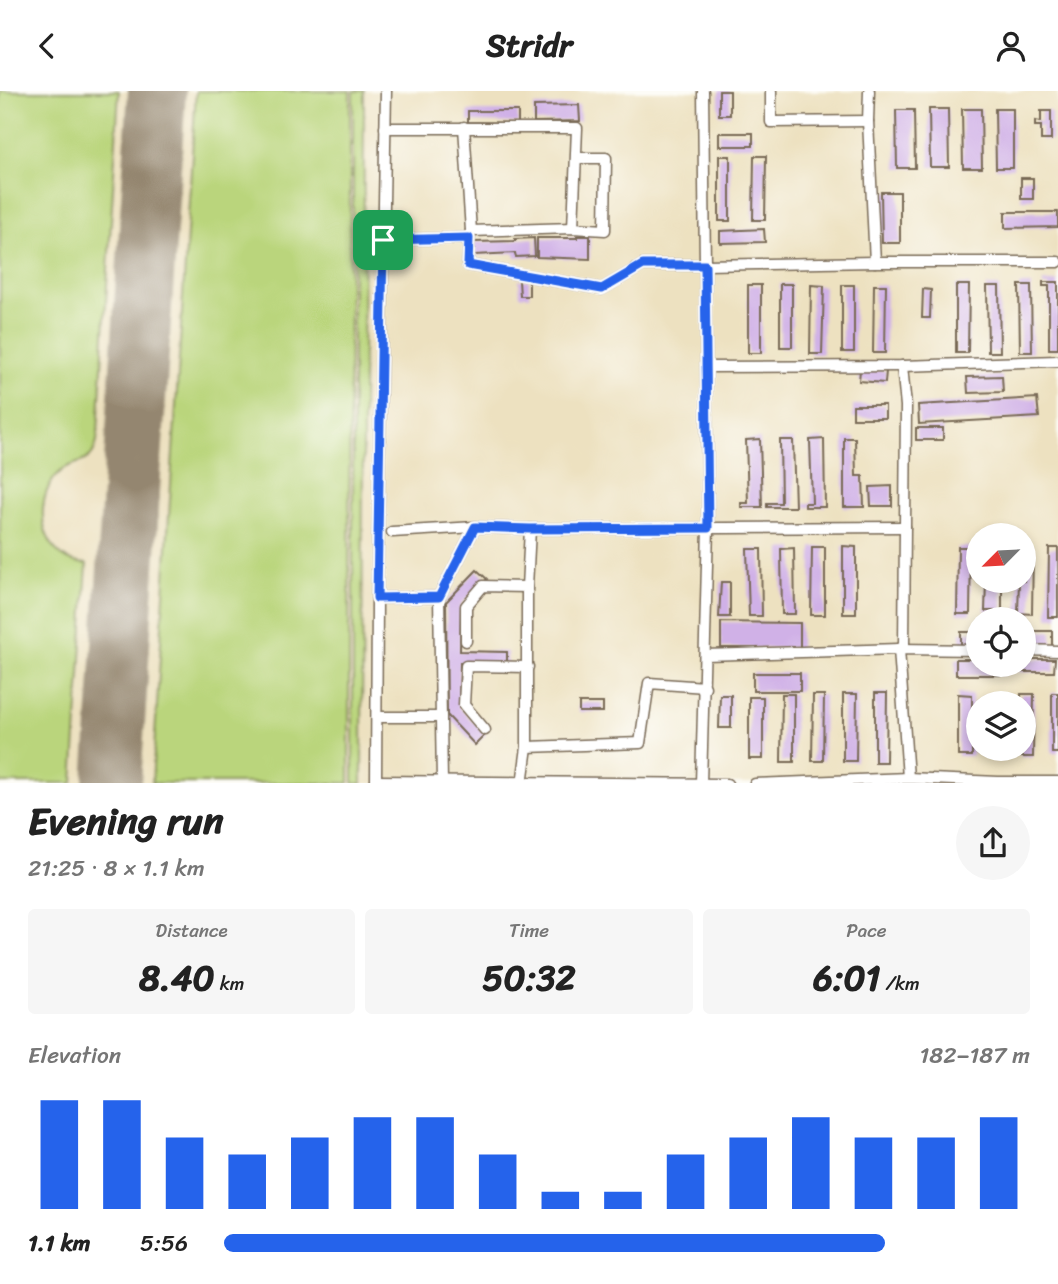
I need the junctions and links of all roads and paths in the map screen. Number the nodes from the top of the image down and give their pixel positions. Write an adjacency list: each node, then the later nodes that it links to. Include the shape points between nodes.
1 (386, 91): 7 (street)
2 (704, 91): 14 (street)
3 (771, 91): 5 (street, via 771,122)
4 (869, 91): 5 (street)
5 (868, 121): 12 (street)
6 (464, 127): 7 (street); 8 (street, via 577,128); 10 (street)
7 (385, 128): 11 (street)
8 (577, 158): 9 (street); 9 (street, via 606,159 605,230)
9 (573, 228): 10 (street)
10 (470, 235): 11 (street); 14 (street, via 468,265 602,289 643,265)
11 (383, 240): 25 (street)
12 (875, 262): 13 (street); 14 (street)
13 (1058, 262)
14 (705, 265): 17 (street)
15 (1058, 361): 16 (street)
16 (902, 366): 17 (street); 19 (street)
17 (707, 367): 20 (street)
18 (475, 527): 21 (street); 22 (street); 24 (street)
19 (905, 527): 20 (street); 27 (street, via 904,647)
20 (708, 528): 21 (street); 31 (street)
21 (530, 529): 23 (street)
22 (392, 533)
23 (527, 587): 26 (street, via 483,586 466,606); 32 (street)
24 (439, 597): 25 (street); 35 (street)
25 (377, 598): 34 (street)
26 (466, 641)
27 (899, 649): 28 (street); 31 (street); 38 (street)
28 (966, 650)
29 (1036, 650): 30 (street)
30 (1058, 651)
31 (705, 655): 33 (street)
32 (528, 667): 36 (street, via 466,666 464,705); 37 (street)
33 (705, 687): 37 (street, via 649,683 640,743); 43 (street)
34 (377, 717): 35 (street); 39 (street)
35 (441, 717): 40 (street)
36 (485, 730)
37 (527, 747): 42 (street)
38 (908, 778): 45 (street); 46 (street)
39 (376, 782): 40 (street)
40 (442, 782): 42 (street)
41 (1058, 782): 46 (street)
42 (522, 783): 43 (street)
43 (701, 783): 44 (street)
44 (727, 783)
45 (755, 783)
46 (998, 783)

